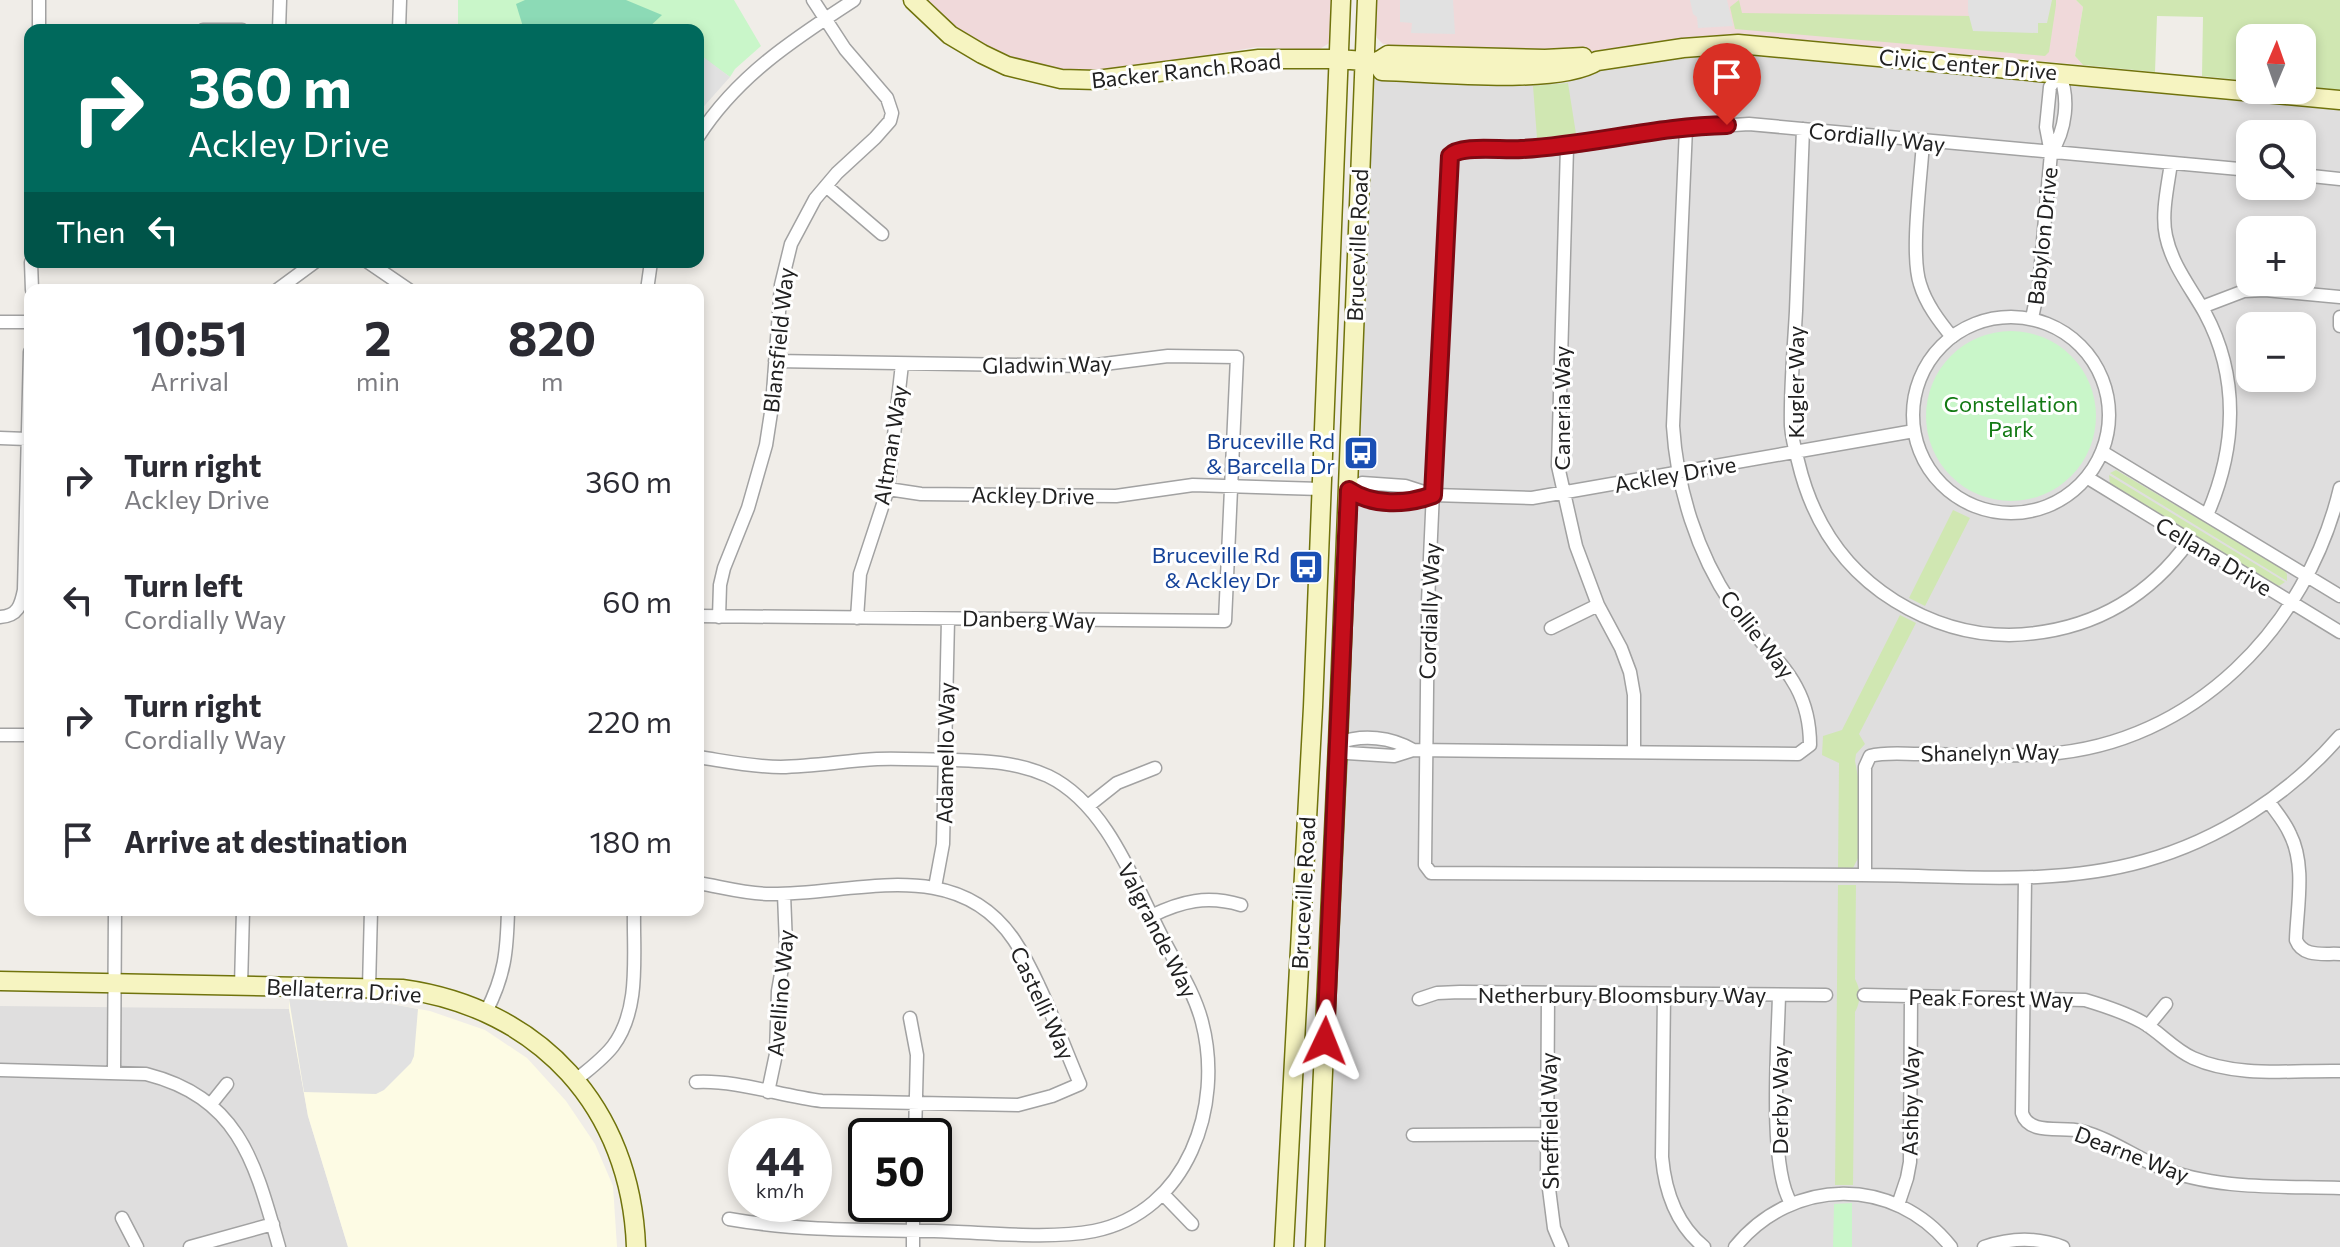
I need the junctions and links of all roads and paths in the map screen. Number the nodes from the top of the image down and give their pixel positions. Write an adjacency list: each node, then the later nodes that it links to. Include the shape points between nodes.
1 (39, 0): 10 (street)
2 (280, 0): 11 (street)
3 (400, 0): 12 (street)
4 (813, 0): 9 (street)
5 (854, 0): 9 (street)
6 (913, 0): 13 (main road, Backer Ranch Road, via 950,35 982,54 1061,79 1097,80 1259,59)
7 (1341, 0): 13 (main road, Bruceville Road)
8 (1367, 0): 14 (main road, Bruceville Road)
9 (825, 18): 18 (street, via 745,79); 27 (street, Blansfield Way, via 887,98 892,113 875,138)
10 (39, 24)
11 (279, 24)
12 (399, 24)
13 (1338, 59): 14 (main road, Civic Center Drive); 43 (main road, Bruceville Road)
14 (1370, 61): 15 (main road, Civic Center Drive, via 1388,55 1597,61 1738,44); 55 (main road, Bruceville Road)
15 (2059, 73): 16 (main road, Civic Center Drive); 22 (street, Babylon Drive, via 2066,89 2062,131)
16 (2340, 100)
17 (1686, 128): 19 (street, Cordially Way, via 1749,124); 21 (street, Cordially Way); 49 (street, Collie Way, via 1673,426)
18 (704, 129)
19 (1803, 129): 20 (street, Cordially Way); 47 (street, Kugler Way, via 1791,426)
20 (1923, 142): 22 (street, Cordially Way); 40 (street, via 1916,262 1929,304)
21 (1567, 147): 56 (street, Caneria Way, via 1557,446); 57 (street, Cordially Way, via 1463,149 1450,156)
22 (2051, 153): 23 (street, Cordially Way); 36 (street, Babylon Drive)
23 (2171, 163): 24 (street, Cordially Way); 34 (street, via 2165,234)
24 (2236, 169)
25 (2316, 176): 26 (street)
26 (2340, 179)
27 (826, 186): 28 (street); 41 (street, Blansfield Way, via 802,221 784,268)
28 (882, 234)
29 (307, 268): 31 (street)
30 (377, 268): 32 (street)
31 (285, 284)
32 (400, 284)
33 (2340, 297): 34 (street, via 2244,291)
34 (2202, 307): 58 (street, via 2225,362 2231,406 2225,463)
35 (2340, 317): 39 (street)
36 (2032, 318): 40 (street, via 1986,320); 48 (street, via 2074,340 2100,373 2108,405)
37 (0, 322): 38 (street)
38 (24, 322)
39 (2340, 326)
40 (1952, 337): 44 (street, via 1934,353 1920,377)
41 (775, 361): 42 (street, Gladwin Way); 67 (street, Blansfield Way, via 766,445 724,568)
42 (902, 364): 51 (street, Gladwin Way, via 1088,366 1168,356 1237,357); 53 (street, Altman Way)
43 (1325, 377): 54 (main road, Bruceville Road); 55 (main road, Bruceville Road, via 1333,415 1333,471)
44 (1914, 431): 47 (street, Ackley Drive); 50 (street, via 1936,477 1956,496 1984,509 2019,513 2045,508)
45 (0, 438): 46 (street)
46 (24, 439)
47 (1796, 452): 49 (street, Ackley Drive); 59 (street, Kugler Way, via 1819,521 1853,569 1917,614 1972,631 2031,634 2086,622 2147,588)
48 (2104, 453): 50 (street); 58 (street, Cellana Drive)
49 (1679, 474): 56 (street, Ackley Drive); 78 (street, Collie Way, via 1712,572 1733,607 1796,683 1810,745 1798,754)
50 (2088, 478): 59 (street, Cellana Drive)
51 (1231, 487): 53 (street, Ackley Drive, via 1172,486 1116,496); 54 (street, Ackley Drive); 69 (street, Danberg Way, via 1225,621)
52 (2340, 488): 60 (street, Shanelyn Way)
53 (888, 489): 68 (street, Altman Way, via 860,574)
54 (1321, 489): 72 (main road, Bruceville Road)
55 (1349, 490): 57 (street, Ackley Drive, via 1362,483 1405,486); 76 (main road, Bruceville Road)
56 (1564, 494): 57 (street, Ackley Drive, via 1506,499); 64 (street, Caneria Way)
57 (1433, 495): 77 (street, Cordially Way)
58 (2207, 515): 60 (street, Cellana Drive)
59 (2189, 541): 63 (street, Cellana Drive)
60 (2307, 575): 62 (street, Cellana Drive); 63 (street, Shanelyn Way)
61 (24, 590): 66 (street, via 19,609)
62 (2340, 596)
63 (2292, 603): 71 (street, Cellana Drive); 84 (street, Shanelyn Way, via 2225,681 2181,712 2121,739 2044,754 1870,756 1865,767)
64 (1598, 605): 70 (street); 78 (street, Caneria Way, via 1630,672)
65 (704, 616): 67 (street, Danberg Way)
66 (0, 617)
67 (719, 617): 68 (street, Danberg Way)
68 (857, 618): 69 (street, Danberg Way)
69 (948, 619): 80 (street, Adamello Way)
70 (1551, 628)
71 (2340, 632)
72 (1314, 635): 76 (main road, Bruceville Road, via 1322,671 1320,729); 140 (main road, Bruceville Road)
73 (0, 735): 74 (street)
74 (24, 735)
75 (2340, 736): 82 (street, Cordially Way)
76 (1338, 743): 77 (street, Collie Way, via 1352,738 1387,740); 141 (main road, Bruceville Road)
77 (1420, 751): 78 (street, Collie Way); 84 (street, Cordially Way, via 1425,865 1431,873)
78 (1634, 752)
79 (704, 758): 80 (street, Valgrande Way, via 780,767)
80 (945, 760): 83 (street, Valgrande Way, via 1032,769); 87 (street, Adamello Way, via 943,844)
81 (1155, 768): 83 (street, via 1117,783)
82 (2269, 802): 85 (street, Cordially Way, via 2156,857 2094,872); 96 (street, via 2296,850 2299,948)
83 (1088, 806): 95 (street, Valgrande Way)
84 (1865, 875): 85 (street, Cordially Way)
85 (2025, 878): 107 (street, Dearne Way)
86 (704, 884): 88 (street, Castelli Way)
87 (935, 887): 88 (street, Castelli Way, via 903,884); 121 (street, Castelli Way, via 972,901 1012,937 1080,1084 1018,1105)
88 (784, 894): 119 (street, Avellino Way, via 786,945)
89 (1241, 905): 95 (street, via 1194,900)
90 (115, 916): 98 (street)
91 (243, 916): 99 (street)
92 (371, 916): 100 (street)
93 (508, 916): 110 (street, via 506,961)
94 (634, 916): 116 (street, via 629,1014 614,1044)
95 (1151, 916): 126 (street, Valgrande Way, via 1194,1000 1207,1059 1199,1134 1181,1172)
96 (2340, 954)
97 (0, 981): 98 (main road, Bellaterra Drive)
98 (114, 983): 99 (main road, Bellaterra Drive); 115 (street)
99 (241, 986): 100 (main road, Bellaterra Drive)
100 (369, 988): 110 (main road, Bellaterra Drive, via 421,992)
101 (1548, 993): 102 (street, Netherbury Bloomsbury Way); 108 (street, Netherbury Bloomsbury Way, via 1448,993); 123 (street, Sheffield Way)
102 (1664, 994): 103 (street, Netherbury Bloomsbury Way); 143 (street, via 1664,1182 1674,1209)
103 (1779, 995): 104 (street, Netherbury Bloomsbury Way); 127 (street, Derby Way, via 1778,1148 1782,1184)
104 (1826, 995)
105 (1864, 995): 106 (street, Peak Forest Way)
106 (1911, 996): 107 (street, Peak Forest Way); 128 (street, Ashby Way, via 1910,1162)
107 (2023, 997): 112 (street, Peak Forest Way, via 2085,1000); 125 (street, Dearne Way, via 2022,1113 2032,1127 2082,1131 2200,1180)
108 (1419, 999)
109 (2166, 1004): 112 (street)
110 (486, 1012): 116 (main road, Bellaterra Drive, via 535,1041)
111 (910, 1018): 121 (street, via 917,1055)
112 (2148, 1026): 114 (street, Peak Forest Way, via 2175,1048 2217,1067)
113 (0, 1070): 115 (street)
114 (2340, 1071)
115 (114, 1072): 120 (street, via 167,1080)
116 (576, 1080): 138 (main road, Bellaterra Drive, via 617,1147 633,1203)
117 (696, 1082): 119 (street, Castelli Way)
118 (227, 1084): 120 (street)
119 (768, 1092): 121 (street, Castelli Way, via 822,1101)
120 (211, 1104): 132 (street, via 249,1154)
121 (916, 1104): 122 (street)
122 (916, 1118)
123 (1547, 1134): 124 (street); 142 (street, Sheffield Way, via 1554,1228)
124 (1413, 1135)
125 (2340, 1188)
126 (1163, 1194): 133 (street); 134 (street, Valgrande Way, via 1123,1222 1096,1231)
127 (1791, 1203): 128 (street, via 1857,1194); 144 (street, via 1759,1223)
128 (1898, 1205): 145 (street, via 1930,1225)
129 (122, 1218): 135 (street)
130 (748, 1222): 134 (street, Valgrande Way)
131 (913, 1222): 134 (street)
132 (273, 1224): 136 (street); 137 (street)
133 (1192, 1224)
134 (913, 1231): 139 (street)
135 (137, 1247)
136 (190, 1247)
137 (279, 1247)
138 (636, 1247)
139 (913, 1247)
140 (1284, 1247)
141 (1315, 1247)
142 (1562, 1247)
143 (1704, 1247)
144 (1735, 1247)
145 (1951, 1247)
146 (1984, 1247): 147 (street, via 2010,1240)
147 (2063, 1247)

